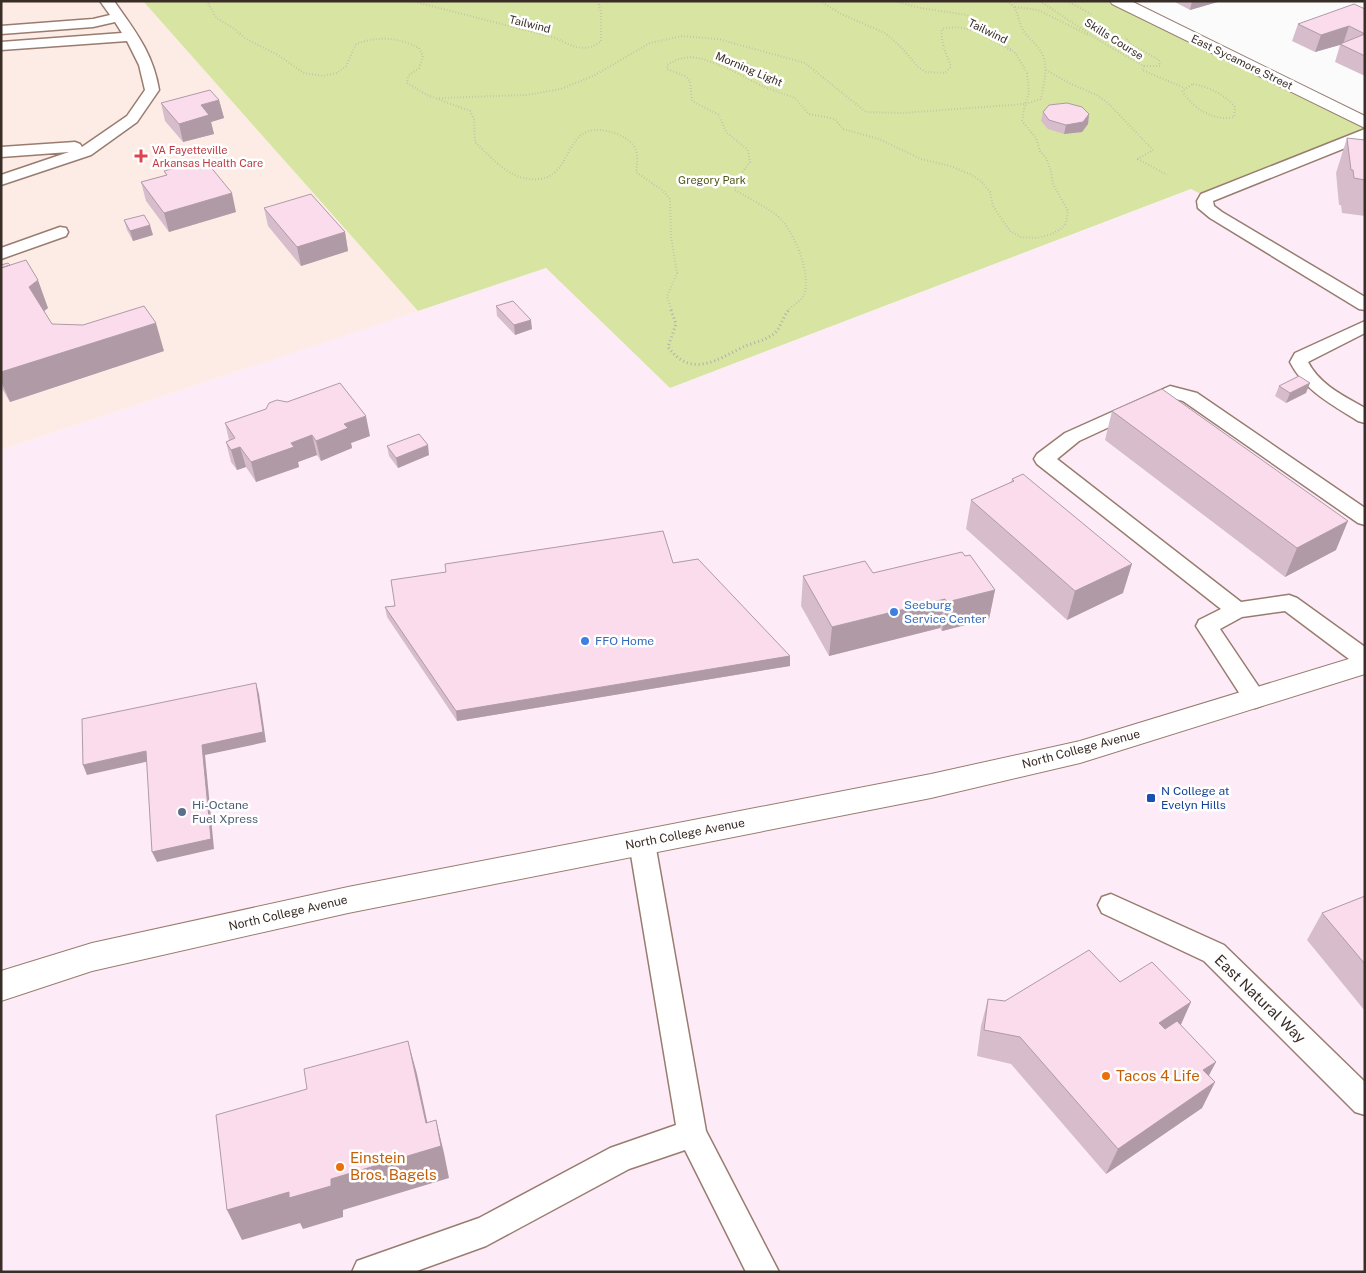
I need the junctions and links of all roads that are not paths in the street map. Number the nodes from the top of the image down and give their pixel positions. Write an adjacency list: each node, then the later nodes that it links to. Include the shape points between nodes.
1 (107, 1): 3 (lane)
2 (1118, 1): 7 (main road, East Sycamore Street)
3 (118, 17): 4 (lane, via 93,23); 5 (lane)
4 (1, 30)
5 (133, 36): 6 (lane); 9 (lane, via 150,74 152,90 132,119)
6 (1, 46)
7 (1365, 123)
8 (1365, 134): 14 (lane, via 1207,197 1205,201 1206,208 1216,215)
9 (94, 145): 10 (lane); 11 (lane, via 85,152)
10 (1, 152)
11 (1, 180)
12 (60, 232): 13 (lane)
13 (1, 254)
14 (1365, 305)
15 (1365, 326): 16 (lane, via 1302,357 1299,362 1314,384)
16 (1365, 417)
17 (1365, 518): 18 (lane, via 1190,396 1170,392 1072,437 1044,459)
18 (1237, 610): 19 (lane, via 1289,603); 21 (lane, via 1207,626)
19 (1365, 659)
20 (1365, 664): 21 (main road, North College Avenue)
21 (1255, 699): 22 (main road, North College Avenue, via 1080,752 930,786)
22 (642, 842): 24 (main road, North College Avenue, via 348,900 92,957); 26 (lane)
23 (1111, 905): 25 (lane, East Natural Way, via 1214,953)
24 (1, 986)
25 (1365, 1102)
26 (692, 1133): 27 (lane, via 621,1158 486,1231); 28 (lane)
27 (368, 1272)
28 (763, 1272)

